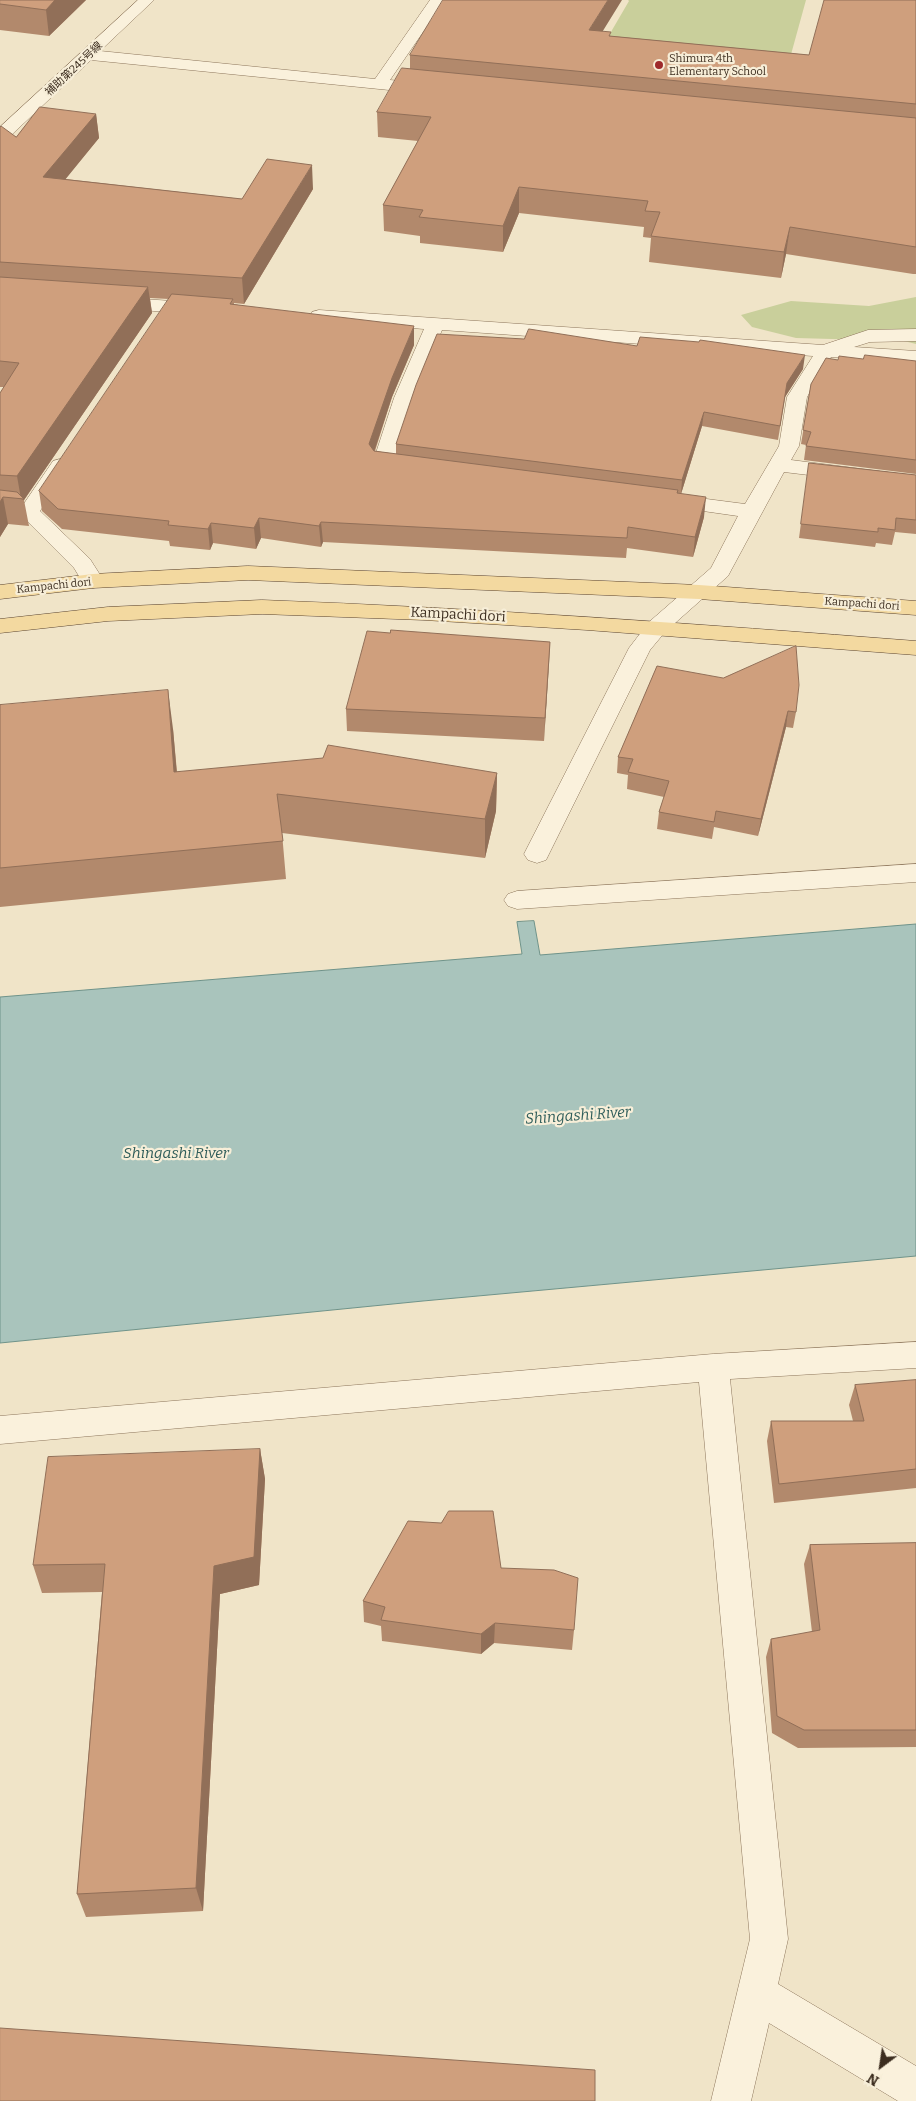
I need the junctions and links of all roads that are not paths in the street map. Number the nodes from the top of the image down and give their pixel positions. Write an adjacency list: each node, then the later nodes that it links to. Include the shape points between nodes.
1 (147, 0): 3 (street, 補助第245号線)
2 (438, 0): 4 (street)
3 (89, 55): 4 (street); 6 (street, 補助第245号線)
4 (379, 84): 5 (street)
5 (448, 91)
6 (0, 136)
7 (99, 302): 8 (street)
8 (168, 306): 9 (street); 11 (street)
9 (217, 310)
10 (296, 315): 12 (street)
11 (157, 323)
12 (435, 324): 14 (street); 18 (street, via 404,398 382,465)
13 (916, 335): 14 (street, via 868,336)
14 (826, 350): 15 (street); 17 (street, via 797,397 789,446)
15 (916, 357)
16 (73, 446): 23 (street)
17 (778, 465): 19 (street); 22 (street)
18 (421, 470)
19 (916, 482)
20 (647, 497): 22 (street)
21 (0, 508): 23 (street)
22 (751, 511): 26 (street, via 720,572)
23 (29, 512): 24 (street, via 82,564)
24 (93, 581): 25 (main road, Kampachi dori); 26 (main road, Kampachi dori, via 248,573)
25 (0, 592)
26 (699, 592): 27 (main road, Kampachi dori); 29 (street)
27 (916, 608)
28 (0, 626): 29 (main road, Kampachi dori, via 108,614 262,607 424,613)
29 (657, 628): 30 (main road, Kampachi dori); 31 (street, via 640,648)
30 (916, 648)
31 (537, 854)
32 (916, 873): 33 (street)
33 (517, 900)
34 (916, 1355): 35 (street)
35 (713, 1367): 36 (street); 37 (street, via 769,1939)
36 (0, 1430)
37 (756, 1993): 38 (street); 39 (street)
38 (916, 2089)
39 (731, 2101)

